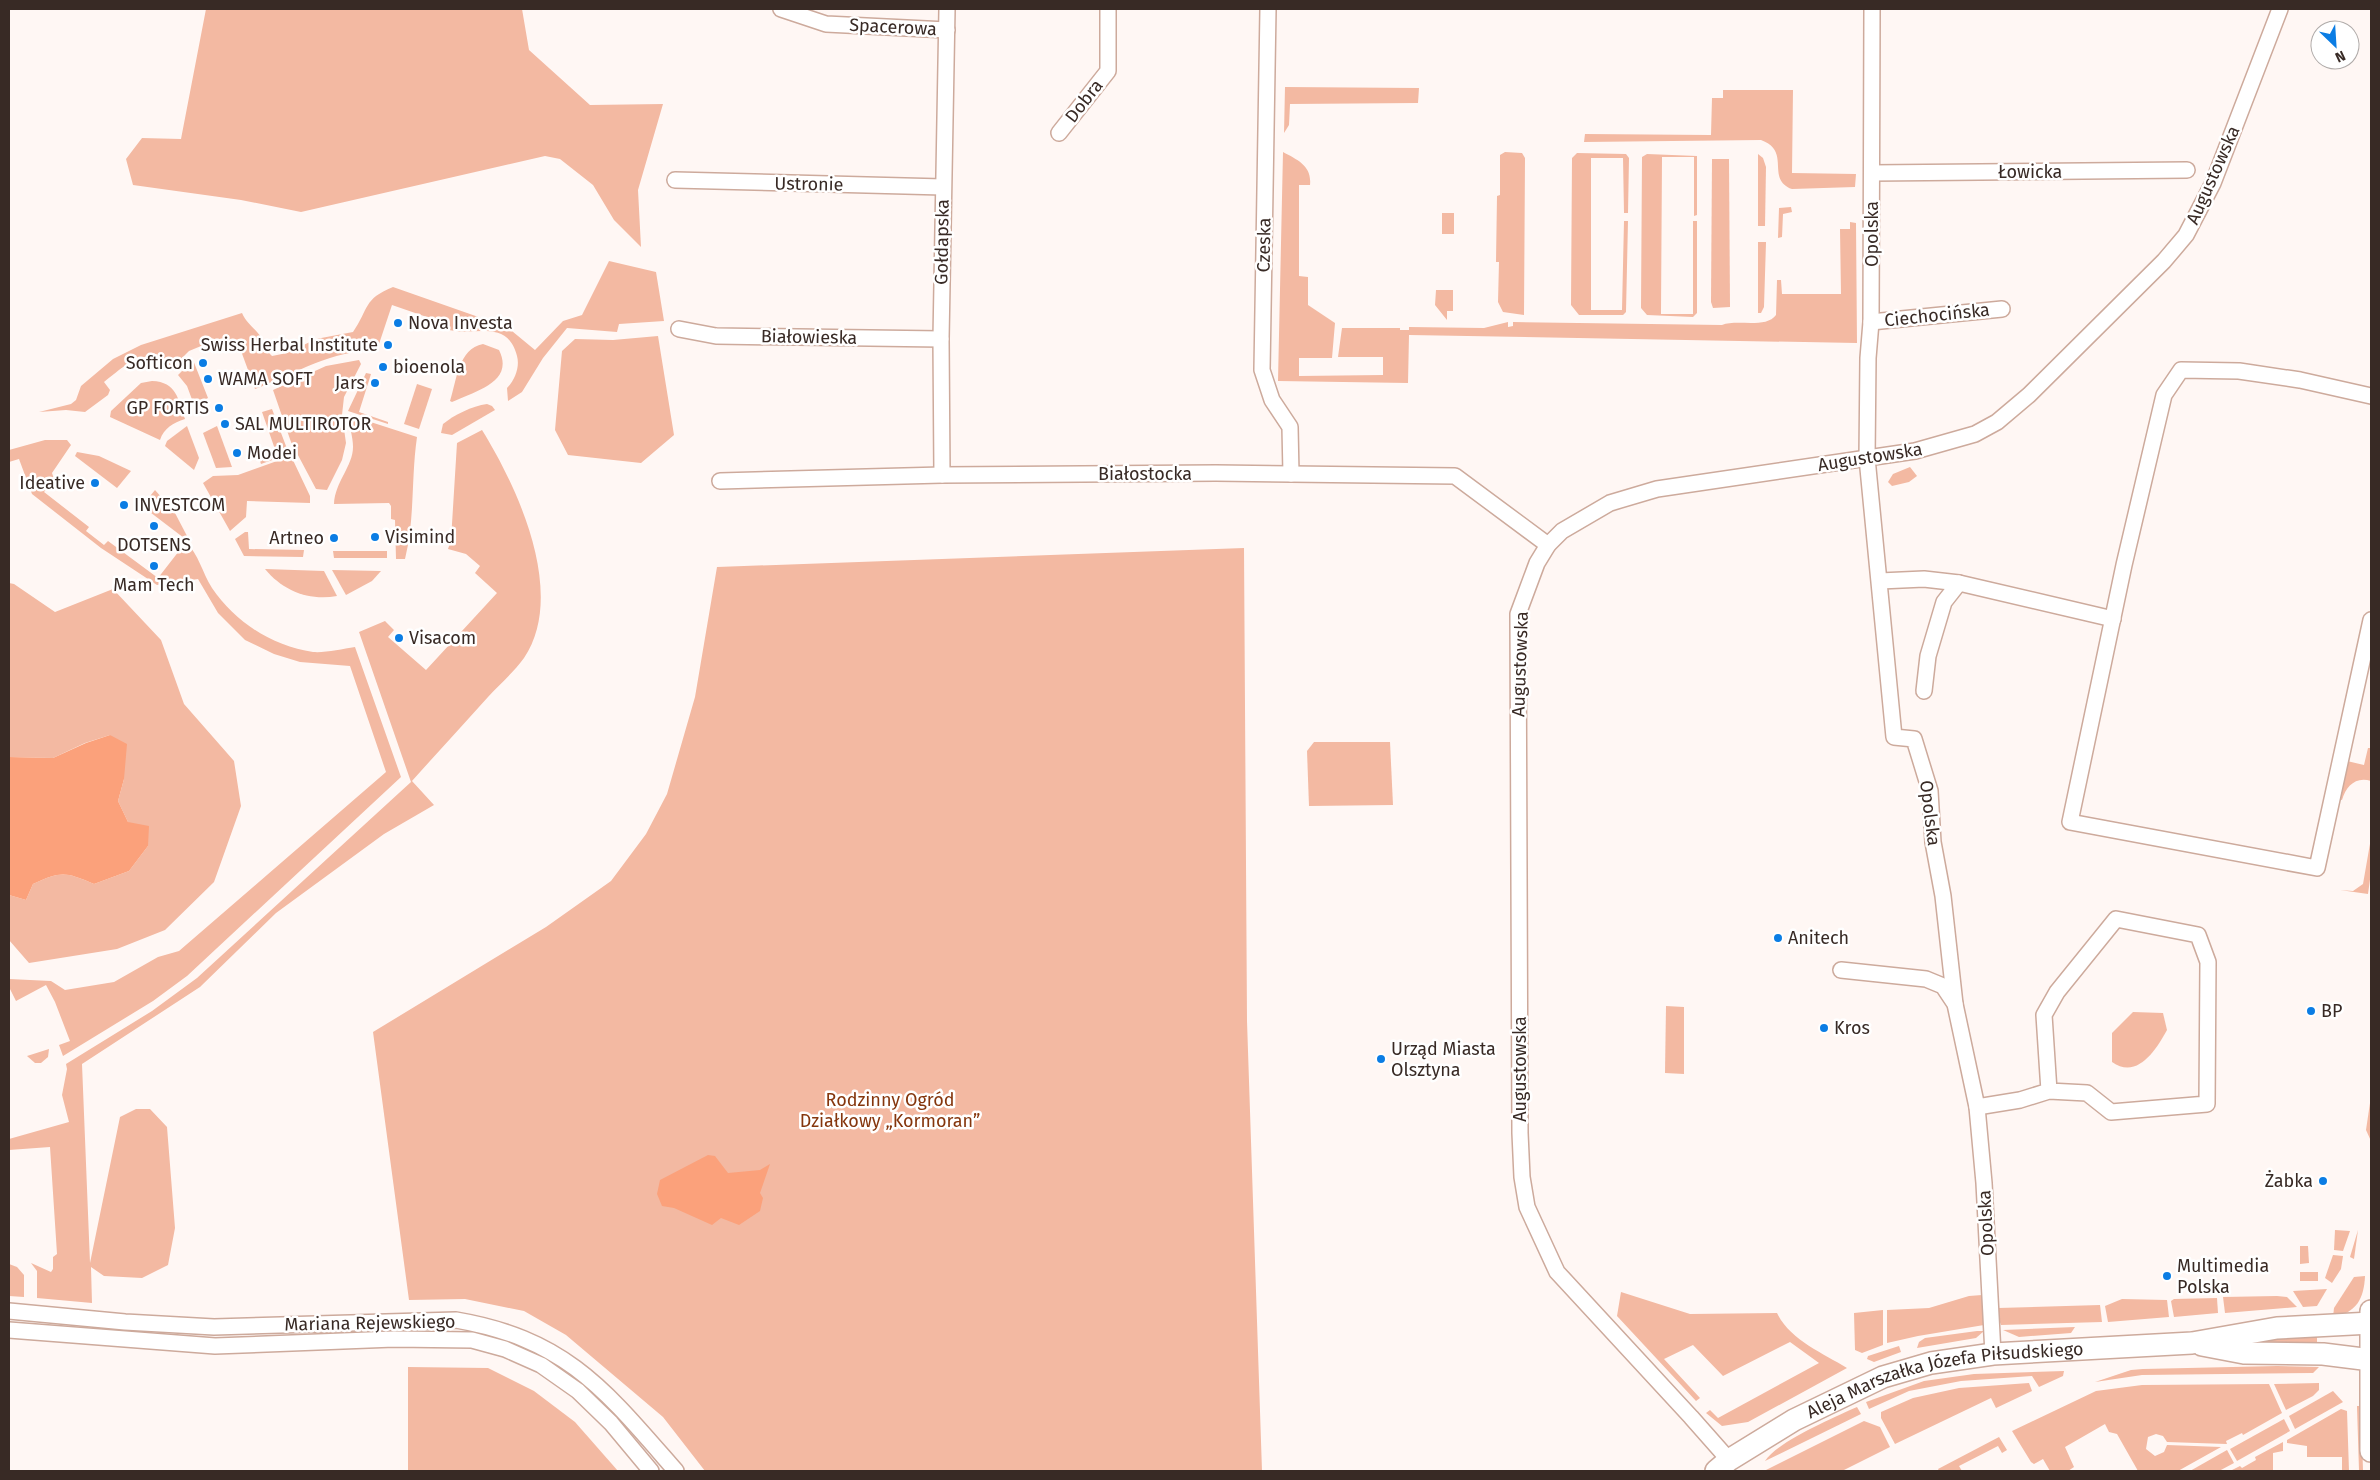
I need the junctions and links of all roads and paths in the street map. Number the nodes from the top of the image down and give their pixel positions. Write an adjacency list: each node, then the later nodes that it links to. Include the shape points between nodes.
1 (781, 9): 7 (street, Spacerowa, via 826,24)
2 (947, 9): 7 (street, Gołdapska)
3 (1108, 9): 8 (street, Dobra, via 1108,71)
4 (1268, 9): 19 (street, Czeska, via 1262,370 1272,400 1290,427)
5 (1872, 9): 10 (street, Opolska)
6 (2280, 9): 18 (street, Augustowska, via 2201,209 2186,235 2164,261 2029,395 1997,422 1975,434 1946,443)
7 (947, 30): 12 (street, Gołdapska)
8 (1059, 132)
9 (2187, 170): 10 (street, Łowicka)
10 (1872, 173): 14 (street, Opolska)
11 (675, 180): 12 (street, Ustronie)
12 (943, 187): 16 (street, Gołdapska)
13 (2002, 309): 14 (street, Ciechocińska)
14 (1871, 322): 18 (street, Opolska)
15 (678, 329): 16 (street, Białowieska, via 716,336)
16 (941, 339): 20 (street, Gołdapska)
17 (2371, 396): 25 (street, via 2300,380 2239,371 2181,370 2164,395)
18 (1867, 458): 22 (street, Augustowska, via 1657,489 1610,503 1587,514 1562,531); 23 (street, Opolska)
19 (1291, 474): 20 (street, Białostocka); 22 (street, Białostocka, via 1455,476)
20 (942, 475): 21 (street, Białostocka)
21 (720, 481)
22 (1548, 546): 40 (street, Augustowska, via 1537,563 1518,614 1520,1133 1527,1207 1557,1272 1691,1417)
23 (1880, 581): 24 (street, via 1924,579); 29 (street, Opolska, via 1894,737 1914,739 1930,791 1933,842 1944,896)
24 (1959, 583): 25 (street); 27 (street, via 1944,602 1928,656)
25 (2113, 619): 26 (street, via 2070,822 2317,868)
26 (2371, 620)
27 (1924, 691)
28 (1841, 970): 29 (street, Opolska, via 1926,979 1944,986)
29 (1955, 1004): 31 (street, Opolska)
30 (2049, 1091): 30 (street, via 2087,1093 2111,1112 2208,1104 2208,962 2198,935 2116,919 2057,992 2044,1015); 31 (street)
31 (1977, 1107): 37 (street, Opolska)
32 (9, 1311): 42 (street, Mariana Rejewskiego, via 214,1327 420,1320 482,1324 516,1334 548,1349 588,1376)
33 (2371, 1311): 34 (street)
34 (2371, 1324): 36 (street, Aleja Marszałka Józefa Piłsudskiego, via 2255,1330); 38 (street)
35 (9, 1330): 41 (street, Mariana Rejewskiego, via 215,1346 394,1339 472,1340 505,1349 541,1365 578,1391 611,1423)
36 (2192, 1343): 37 (street, Aleja Marszałka Józefa Piłsudskiego); 38 (street, Aleja Marszałka Józefa Piłsudskiego, via 2257,1354 2323,1354)
37 (1993, 1354): 40 (street, Aleja Marszałka Józefa Piłsudskiego, via 1958,1357 1883,1377 1794,1420)
38 (2371, 1360): 39 (street)
39 (2371, 1452)
40 (1722, 1466)
41 (651, 1471)
42 (676, 1471)

